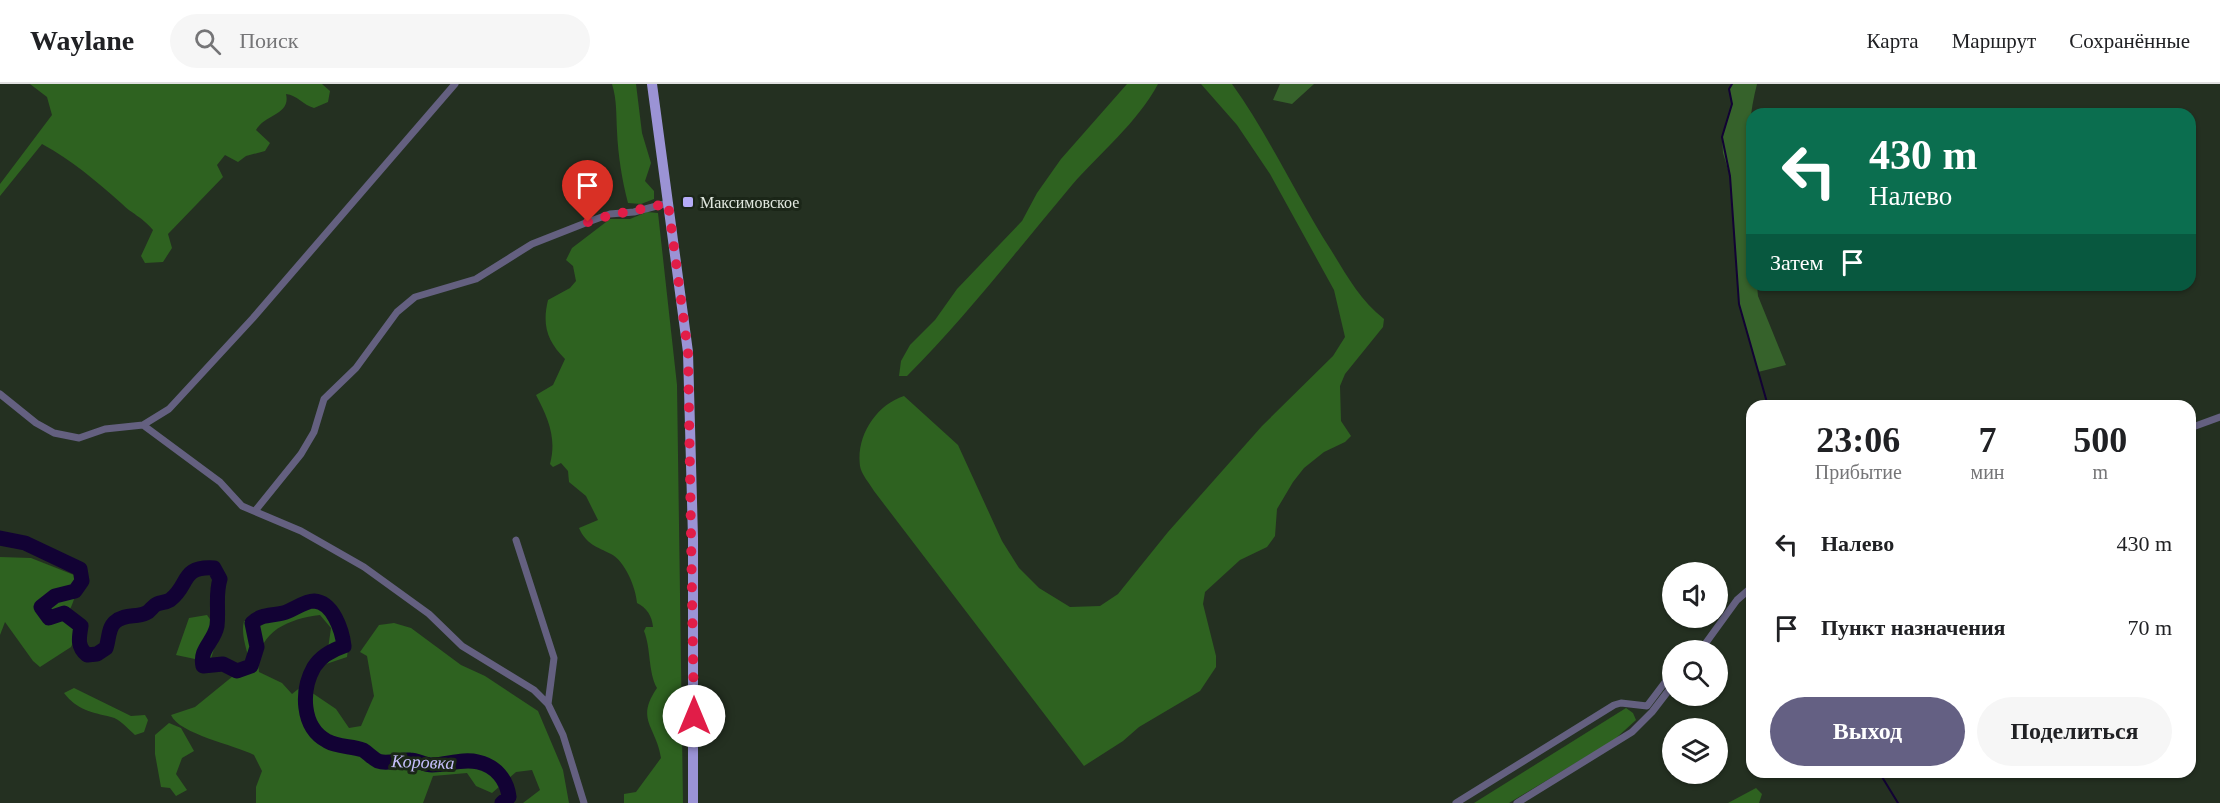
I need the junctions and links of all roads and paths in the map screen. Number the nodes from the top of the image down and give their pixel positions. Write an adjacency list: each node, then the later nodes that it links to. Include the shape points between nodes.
1 (456, 84): 6 (street, via 169,409)
2 (652, 84): 3 (main road)
3 (668, 203): 8 (street, via 588,222 532,244 476,279 414,297 397,312 356,368 324,399 314,432 301,454); 16 (main road, via 688,352)
4 (0, 394): 6 (street, via 54,433 79,438 105,429)
5 (2220, 417): 7 (street)
6 (143, 425): 8 (street, via 220,482 242,506)
7 (2196, 426)
8 (255, 511): 14 (street, via 301,531 364,567 429,614 462,646 534,690)
9 (516, 540): 14 (street, via 555,658)
10 (1746, 592): 11 (street)
11 (1708, 640)
12 (1662, 686): 17 (street, via 1647,706 1614,705)
13 (1662, 699): 18 (street, via 1632,732)
14 (548, 704): 15 (street, via 564,735)
15 (584, 803)
16 (693, 803)
17 (1456, 803)
18 (1517, 803)

